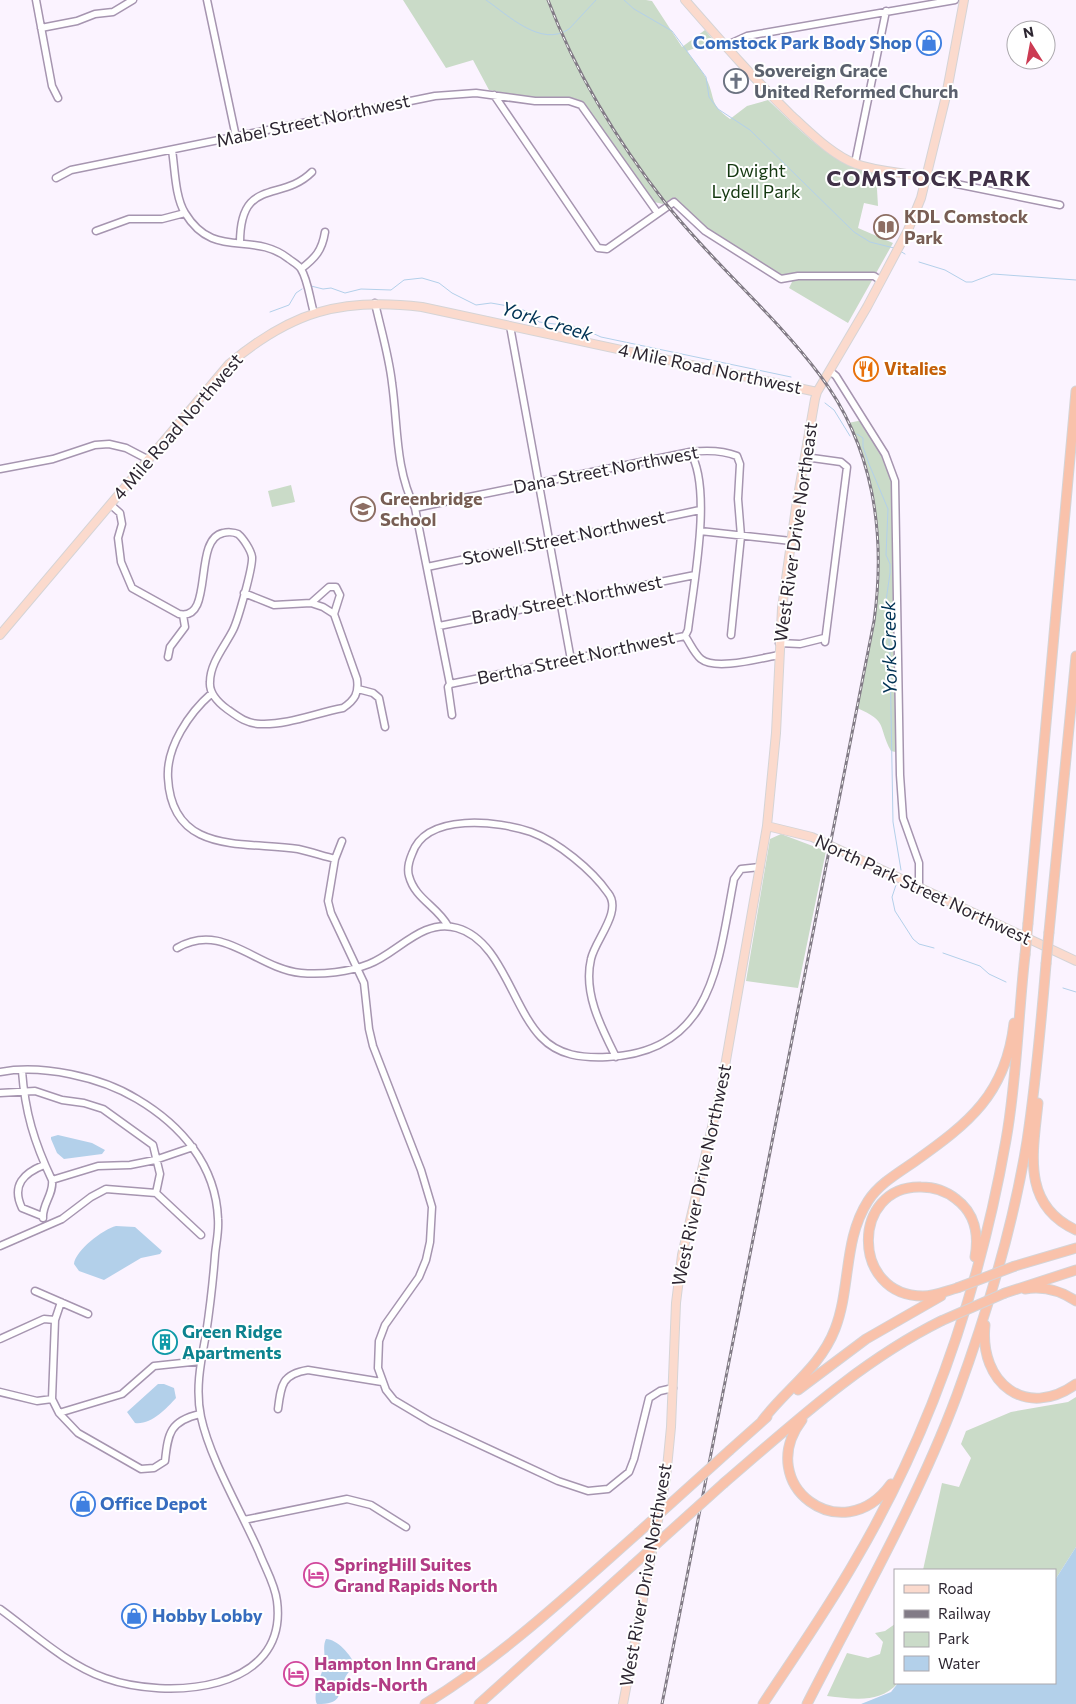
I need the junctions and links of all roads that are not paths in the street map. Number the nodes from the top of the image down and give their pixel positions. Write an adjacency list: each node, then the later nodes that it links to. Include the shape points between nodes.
1 (36, 0): 8 (street)
2 (133, 0): 8 (street, via 113,12)
3 (207, 0): 12 (street)
4 (686, 0): 9 (main road)
5 (954, 0): 7 (street)
6 (964, 0): 17 (main road, West River Drive Northeast)
7 (886, 11): 9 (street, via 747,36); 14 (street)
8 (41, 28): 11 (street, via 52,86)
9 (725, 46): 14 (main road, via 803,126)
10 (494, 95): 12 (street, Mabel Street Northwest, via 435,96); 19 (street, Mabel Street Northwest, via 535,102 575,102 585,109); 19 (street, via 594,244 602,249 611,247)
11 (58, 98)
12 (236, 137): 13 (street, Mabel Street Northwest)
13 (172, 150): 16 (street, Mabel Street Northwest, via 71,170); 20 (street)
14 (854, 163): 17 (main road)
15 (312, 172): 23 (street, via 295,185 267,192 252,202 240,226)
16 (56, 178)
17 (928, 178): 18 (street); 25 (main road, West River Drive Northeast, via 911,222)
18 (1060, 205)
19 (658, 212): 25 (street, via 674,202 705,231 781,279 874,276)
20 (185, 213): 21 (street, via 162,219 129,219); 23 (street, via 204,234 224,243)
21 (96, 231)
22 (325, 232): 24 (street, via 317,256)
23 (240, 243): 24 (street, via 276,250)
24 (301, 269): 27 (street)
25 (880, 280): 29 (main road, West River Drive Northeast)
26 (375, 303): 27 (main road, 4 Mile Road Northwest); 28 (main road, 4 Mile Road Northwest, via 422,307); 38 (street, via 392,382 402,470)
27 (314, 313): 34 (main road, 4 Mile Road Northwest, via 273,331 229,364)
28 (510, 326): 31 (main road, 4 Mile Road Northwest); 36 (street)
29 (830, 371): 31 (main road, West River Drive Northeast); 69 (street, via 881,447 895,481 903,818 919,863)
30 (1076, 391): 72 (highway, bridge)
31 (817, 392): 33 (main road, West River Drive Northeast)
32 (690, 452): 36 (street, Dana Street Northwest); 39 (street, via 695,462); 41 (street, Dana Street Northwest, via 720,452 732,454 739,460)
33 (805, 457): 42 (main road, West River Drive Northeast); 55 (street, via 841,462 846,464 847,470 824,640)
34 (149, 460): 35 (street, via 126,448 109,444); 37 (main road, 4 Mile Road Northwest)
35 (0, 469)
36 (537, 483): 38 (street, Dana Street Northwest); 43 (street)
37 (111, 505): 50 (street, via 120,513 122,524 118,538 121,562 132,588); 52 (main road, 4 Mile Road Northwest)
38 (415, 508): 44 (street)
39 (700, 510): 40 (street); 43 (street, Stowell Street Northwest)
40 (700, 531): 41 (street); 45 (street)
41 (741, 536): 42 (street); 53 (street, Dana Street Northwest)
42 (791, 541): 55 (main road, West River Drive Northeast)
43 (548, 542): 44 (street, Stowell Street Northwest); 47 (street)
44 (427, 567): 51 (street)
45 (695, 575): 47 (street, Brady Street Northwest); 54 (street)
46 (244, 593): 48 (street, via 274,605); 50 (street, via 252,557 250,552 238,534 220,534 213,539 207,554 198,604); 62 (street, via 234,628 213,666 209,683)
47 (560, 601): 51 (street, Brady Street Northwest); 59 (street)
48 (311, 603): 49 (street); 49 (street, via 329,587 336,587 340,595)
49 (334, 614): 61 (street)
50 (183, 615): 58 (street, via 184,627 170,647)
51 (439, 626): 60 (street)
52 (0, 635)
53 (731, 635)
54 (685, 636): 56 (street, Bertha Street Northwest, via 696,654 708,663); 59 (street, Bertha Street Northwest)
55 (780, 643): 56 (main road, West River Drive Northeast)
56 (779, 655): 65 (main road, West River Drive Northeast)
57 (1076, 656): 75 (highway, bridge)
58 (168, 657)
59 (571, 660): 60 (street, Bertha Street Northwest)
60 (450, 684): 63 (street)
61 (358, 689): 62 (street, via 343,708 261,724 239,718 222,706); 64 (street, via 379,698)
62 (212, 693): 67 (street, via 198,705 170,757 168,785 180,816 206,838 238,845 298,849)
63 (452, 715)
64 (385, 727)
65 (767, 826): 68 (main road, West River Drive Northwest); 69 (main road, North Park Street Northwest, via 812,837)
66 (342, 841): 67 (street)
67 (335, 859): 74 (street, via 328,901)
68 (760, 867): 76 (street, via 741,869 734,879 718,962 706,997 694,1017 666,1042); 106 (main road, West River Drive Northwest, via 721,1089 682,1256 676,1303)
69 (919, 888): 73 (main road, North Park Street Northwest)
70 (448, 926): 74 (street, via 425,930); 76 (street, via 460,928 482,944 494,959 532,1027 549,1044 566,1054 584,1058); 76 (street, via 442,915 424,902 414,889 409,875 412,851 427,834 472,822 490,822 532,832 563,850 594,875 610,895 612,913 590,961 591,996)
71 (177, 948): 74 (street, via 202,939 216,940 294,972 327,973)
72 (1025, 956): 96 (highway, via 1007,1138); 113 (highway, via 1009,1052 997,1084 959,1130 893,1176 868,1200 855,1229 839,1314 830,1342 810,1372 777,1402)
73 (1076, 961)
74 (358, 968): 104 (street, via 364,983 373,1046 421,1170 432,1208 426,1260 419,1276 381,1332 377,1351)
75 (1039, 1050): 88 (highway, via 1034,1179 1049,1210 1062,1223); 99 (highway, via 1027,1143)
76 (616, 1057)
77 (22, 1071): 78 (street); 79 (street); 81 (street, via 74,1075 103,1082 149,1106 182,1133)
78 (0, 1072)
79 (24, 1090): 80 (street); 82 (street, via 84,1102 103,1110 153,1145); 83 (street, via 25,1108)
80 (0, 1093)
81 (193, 1147): 82 (street); 103 (street, via 211,1180 218,1218 212,1295)
82 (155, 1160): 84 (street, via 98,1166); 85 (street, via 160,1174)
83 (44, 1165): 84 (street); 86 (street, via 23,1175 17,1190 22,1208)
84 (52, 1180): 86 (street, via 53,1190)
85 (156, 1193): 87 (street, via 106,1189 62,1219); 89 (street)
86 (42, 1216): 87 (street)
87 (45, 1225): 90 (street)
88 (1076, 1230)
89 (201, 1235)
90 (0, 1246)
91 (1076, 1248): 93 (highway, bridge)
92 (1076, 1270): 95 (highway)
93 (957, 1288): 96 (highway, via 928,1296 912,1295 891,1286 878,1273 868,1251 868,1234 873,1217 889,1198 908,1188 932,1188 952,1196 967,1210 977,1240); 113 (highway, via 858,1344)
94 (35, 1291): 98 (street)
95 (1009, 1292): 97 (highway, via 1047,1289); 109 (highway, bridge, via 941,1321 891,1350)
96 (969, 1301): 114 (highway)
97 (1076, 1301)
98 (61, 1302): 100 (street); 101 (street)
99 (987, 1310): 105 (highway, via 984,1350 989,1367 1009,1390 1032,1398 1047,1398); 124 (highway, via 957,1396 918,1486)
100 (88, 1314)
101 (55, 1320): 102 (street, via 44,1319); 108 (street)
102 (0, 1339)
103 (201, 1361): 111 (street, via 154,1366 122,1394); 112 (street)
104 (382, 1382): 106 (street, via 394,1400 431,1422 558,1481 588,1491 608,1489 629,1472 649,1398); 110 (street, via 308,1370 300,1372 288,1376 283,1382)
105 (1076, 1384)
106 (673, 1388): 122 (main road, West River Drive Northwest, via 666,1478)
107 (0, 1392): 108 (street, via 37,1402)
108 (52, 1399): 111 (street)
109 (820, 1400): 114 (highway, via 797,1428 789,1447 789,1470 794,1483 809,1502 838,1513 865,1509 881,1497); 118 (highway, bridge)
110 (278, 1409)
111 (59, 1413): 112 (street, via 78,1433 142,1469 154,1468 164,1461 167,1436 174,1426 182,1419)
112 (200, 1414): 115 (street)
113 (762, 1421): 119 (highway, bridge, via 510,1644)
114 (902, 1470): 123 (highway, via 856,1561)
115 (244, 1520): 116 (street, via 347,1499 371,1505); 117 (street, via 273,1584 278,1610 272,1639 262,1656 250,1668 232,1678 214,1684 165,1688 141,1687 105,1678 56,1650)
116 (406, 1528)
117 (0, 1609)
118 (506, 1680): 120 (highway); 121 (highway)
119 (425, 1704)
120 (479, 1704)
121 (485, 1704)
122 (623, 1704)
123 (763, 1704)
124 (807, 1704)

